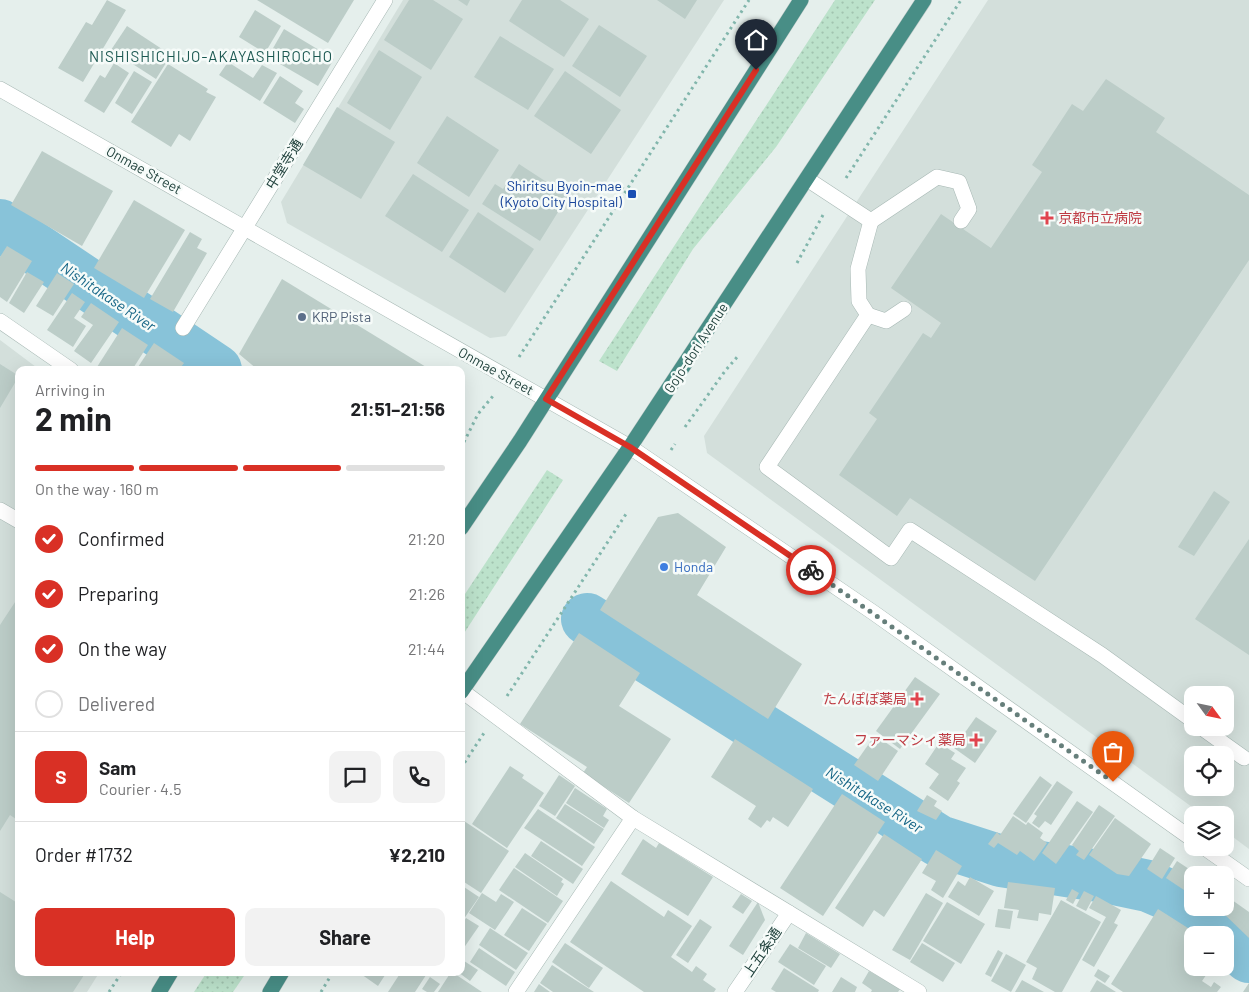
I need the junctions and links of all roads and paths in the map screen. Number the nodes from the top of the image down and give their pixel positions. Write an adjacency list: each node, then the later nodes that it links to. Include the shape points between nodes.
1 (386, 0): 14 (street, 中堂寺通)
2 (749, 0): 9 (path)
3 (924, 0): 7 (highway, Gojo-dori Avenue)
4 (961, 0): 11 (path)
5 (798, 1): 24 (highway)
6 (0, 89): 14 (street, Onmae Street)
7 (807, 179): 11 (street); 27 (highway, Gojo-dori Avenue)
8 (616, 184): 9 (path)
9 (625, 190): 10 (path); 21 (path)
10 (631, 194)
11 (834, 197): 12 (street); 15 (path)
12 (871, 221): 13 (street, via 937,177 959,182 969,209); 17 (street, via 858,269 859,301)
13 (961, 222)
14 (245, 228): 19 (street, 中堂寺通); 24 (street, Onmae Street)
15 (797, 263)
16 (904, 309): 17 (street, via 886,321)
17 (868, 316): 34 (street, via 767,467 891,558 910,530 1102,655)
18 (0, 321): 22 (street)
19 (183, 328)
20 (738, 356): 25 (path)
21 (517, 361)
22 (65, 366)
23 (493, 396): 26 (path, via 478,414)
24 (546, 399): 27 (street, Onmae Street); 31 (highway)
25 (686, 427)
26 (465, 440)
27 (630, 447): 32 (highway, Gojo-dori Avenue); 40 (street, Onmae Street, via 874,613)
28 (0, 510): 30 (street)
29 (628, 511): 35 (path)
30 (15, 519)
31 (465, 522)
32 (465, 687)
33 (465, 693): 35 (street)
34 (1184, 714)
35 (495, 715): 38 (path); 39 (street)
36 (1213, 736): 37 (street)
37 (1244, 758)
38 (465, 762)
39 (633, 818): 43 (street); 52 (street)
40 (1184, 833)
41 (1216, 856): 42 (street)
42 (1249, 879)
43 (789, 913): 53 (street, 上五条通); 54 (street)
44 (119, 976): 48 (path)
45 (169, 976): 49 (highway)
46 (280, 976): 50 (highway)
47 (331, 976): 51 (path)
48 (109, 992)
49 (159, 992)
50 (270, 992)
51 (321, 992)
52 (516, 992)
53 (735, 992)
54 (919, 992)

